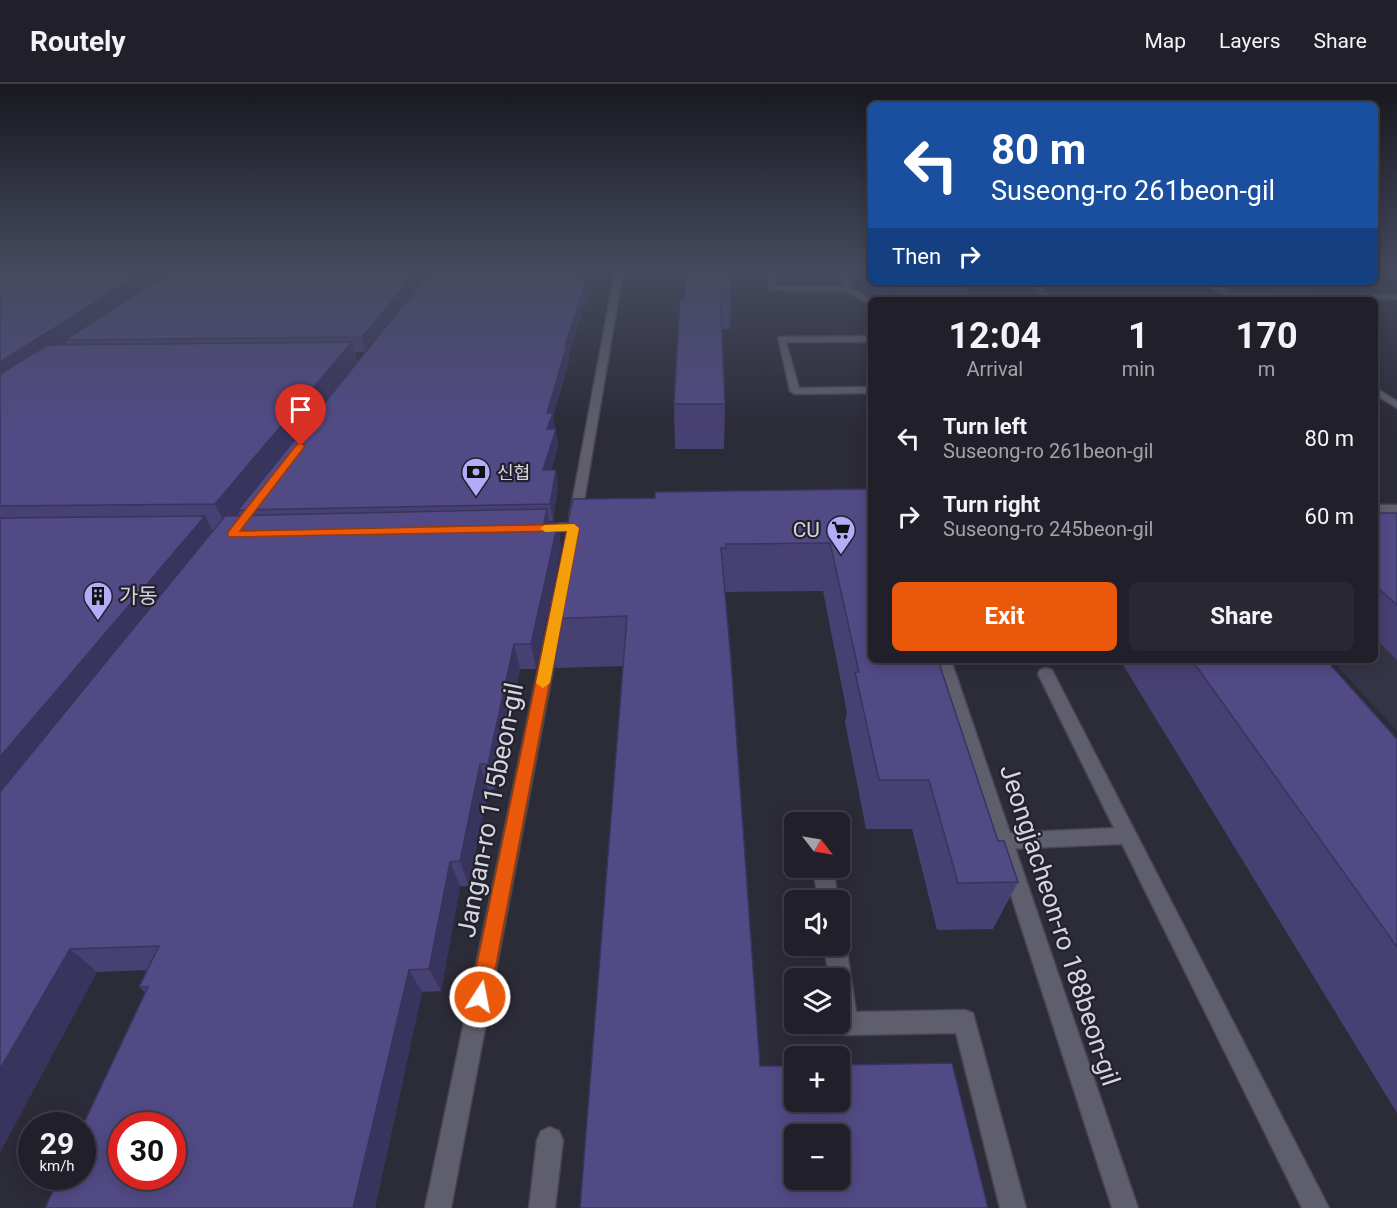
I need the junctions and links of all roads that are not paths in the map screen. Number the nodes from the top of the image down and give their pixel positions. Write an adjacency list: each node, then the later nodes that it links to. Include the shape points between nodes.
1 (610, 323): 10 (street)
2 (868, 339): 3 (street, via 781,339 795,391)
3 (868, 390)
4 (1378, 392): 5 (street)
5 (1397, 405)
6 (1378, 509): 7 (street)
7 (1397, 509)
8 (598, 527): 10 (street)
9 (527, 528): 10 (street)
10 (574, 528): 11 (street)
11 (569, 551)
12 (560, 598): 19 (street, Jangan-ro 115beon-gil)
13 (944, 663): 16 (street, Jeongjacheon-ro 188beon-gil)
14 (1046, 674): 15 (street)
15 (1128, 836): 16 (street); 23 (street)
16 (1004, 841): 22 (street, Jeongjacheon-ro 188beon-gil)
17 (850, 1024): 21 (street, via 965,1021)
18 (550, 1140): 20 (street)
19 (438, 1208)
20 (542, 1208)
21 (1013, 1208)
22 (1125, 1208)
23 (1316, 1208)

